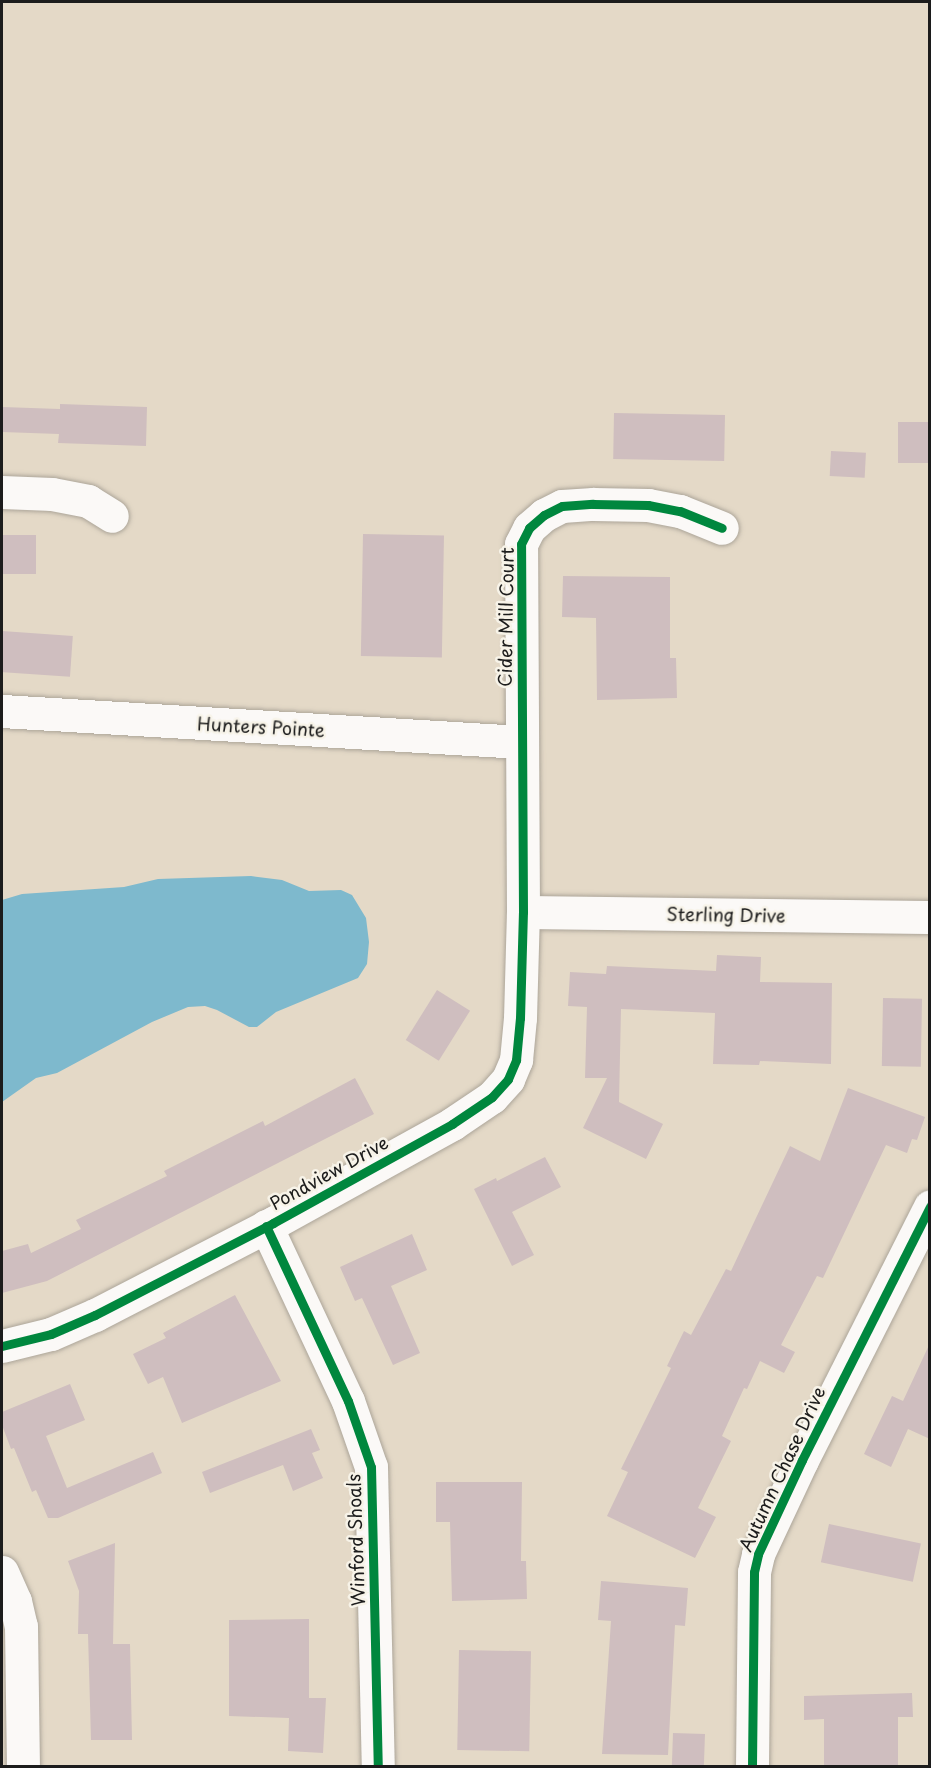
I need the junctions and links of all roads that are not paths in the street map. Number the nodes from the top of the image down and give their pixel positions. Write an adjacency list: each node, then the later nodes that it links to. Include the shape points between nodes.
1 (2, 492): 2 (street, via 52,494 88,501)
2 (112, 516)
3 (722, 528): 5 (street, Cider Mill Court, via 680,511 593,504 562,506 529,528 521,544 519,563)
4 (2, 711): 5 (street, Hunters Pointe)
5 (521, 742): 6 (street, Cider Mill Court)
6 (523, 912): 7 (street, Sterling Drive); 9 (street, Pondview Drive, via 520,1018 516,1060 508,1079 492,1096 452,1124)
7 (930, 917)
8 (930, 1208): 14 (street, Autumn Chase Drive, via 758,1554 754,1572)
9 (266, 1226): 10 (street, Pondview Drive, via 95,1315 51,1334); 13 (street, Winford Shoals, via 348,1401 371,1467)
10 (2, 1346)
11 (2, 1572): 12 (street, via 21,1626)
12 (23, 1767)
13 (378, 1767)
14 (752, 1767)

